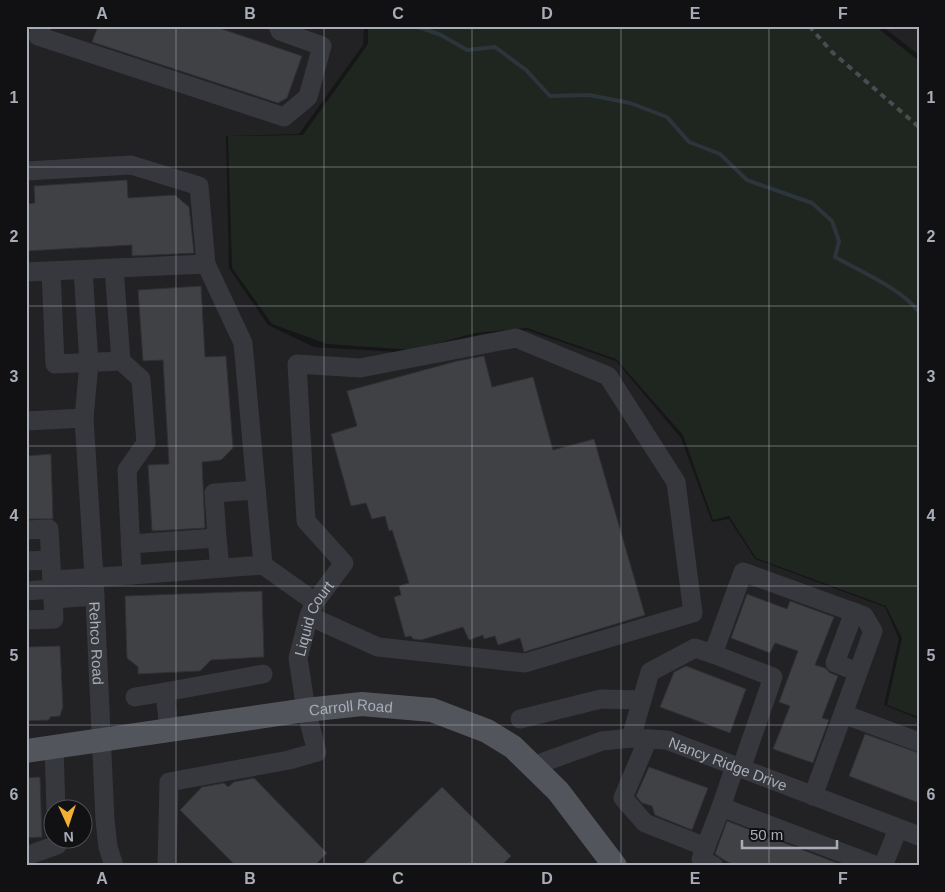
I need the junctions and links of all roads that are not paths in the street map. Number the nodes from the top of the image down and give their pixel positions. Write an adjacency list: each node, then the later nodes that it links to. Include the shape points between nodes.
1 (42, 26): 2 (street, via 38,36 284,117 308,97 322,46 280,31)
2 (278, 26)
3 (26, 171): 4 (street, via 131,166 199,186)
4 (206, 264): 5 (street); 13 (street, via 243,343)
5 (114, 268): 6 (street); 9 (street)
6 (83, 270): 7 (street); 10 (street, Rehco Road)
7 (51, 271): 8 (street); 10 (street, via 55,364)
8 (26, 272)
9 (120, 361): 10 (street); 16 (street, via 141,379 146,443 127,470)
10 (89, 362): 11 (street, Rehco Road)
11 (84, 418): 12 (street); 22 (street, Rehco Road)
12 (26, 422)
13 (256, 490): 15 (street, via 214,493); 19 (street)
14 (26, 530): 17 (street, via 48,529)
15 (218, 538): 16 (street); 20 (street)
16 (130, 544): 21 (street)
17 (50, 560): 18 (street); 23 (street)
18 (26, 561)
19 (263, 565): 20 (street); 25 (street)
20 (220, 568): 21 (street)
21 (132, 575): 22 (street)
22 (94, 587): 23 (street); 39 (street, Rehco Road)
23 (52, 589): 24 (street); 27 (street, via 54,619)
24 (26, 591)
25 (312, 609): 25 (street, Liquid Court, via 344,563 306,521 297,364 360,368 516,338 608,376 676,482 693,613 525,663 378,647); 34 (street, Liquid Court, via 298,658)
26 (854, 612): 28 (street, via 743,572); 29 (street, via 864,616 873,631); 29 (street, via 835,662)
27 (26, 620)
28 (713, 654): 33 (street, via 695,648 650,672); 44 (street, via 773,677)
29 (858, 672): 35 (street)
30 (263, 674): 31 (street)
31 (165, 692): 32 (street); 37 (street)
32 (136, 697)
33 (642, 700): 36 (street, via 601,699); 38 (street)
34 (306, 710): 37 (main road, Carroll Road); 43 (main road, Carroll Road, via 362,704 432,710 487,731 513,747); 54 (street, Liquid Court, via 317,752 169,782)
35 (843, 714): 40 (street); 45 (street)
36 (520, 719)
37 (169, 730): 39 (main road, Carroll Road)
38 (639, 739): 43 (street, Nancy Ridge Drive, via 602,741); 44 (street, Nancy Ridge Drive, via 667,740); 50 (street, via 623,798 645,824)
39 (101, 740): 41 (main road, Carroll Road); 53 (street, Rehco Road, via 104,820)
40 (919, 742)
41 (54, 747): 42 (main road, Carroll Road); 46 (street)
42 (26, 751)
43 (533, 766): 55 (main road, Carroll Road, via 558,791)
44 (738, 768): 45 (street, Nancy Ridge Drive); 47 (street)
45 (813, 796): 48 (street, Nancy Ridge Drive)
46 (56, 800)
47 (721, 807): 50 (street); 57 (street)
48 (898, 829): 49 (street, Nancy Ridge Drive); 58 (street)
49 (919, 836)
50 (706, 847): 56 (street, via 701,859)
51 (43, 850): 52 (street)
52 (26, 856)
53 (114, 866)
54 (167, 866)
55 (615, 866)
56 (714, 866)
57 (877, 866)
58 (883, 866)

